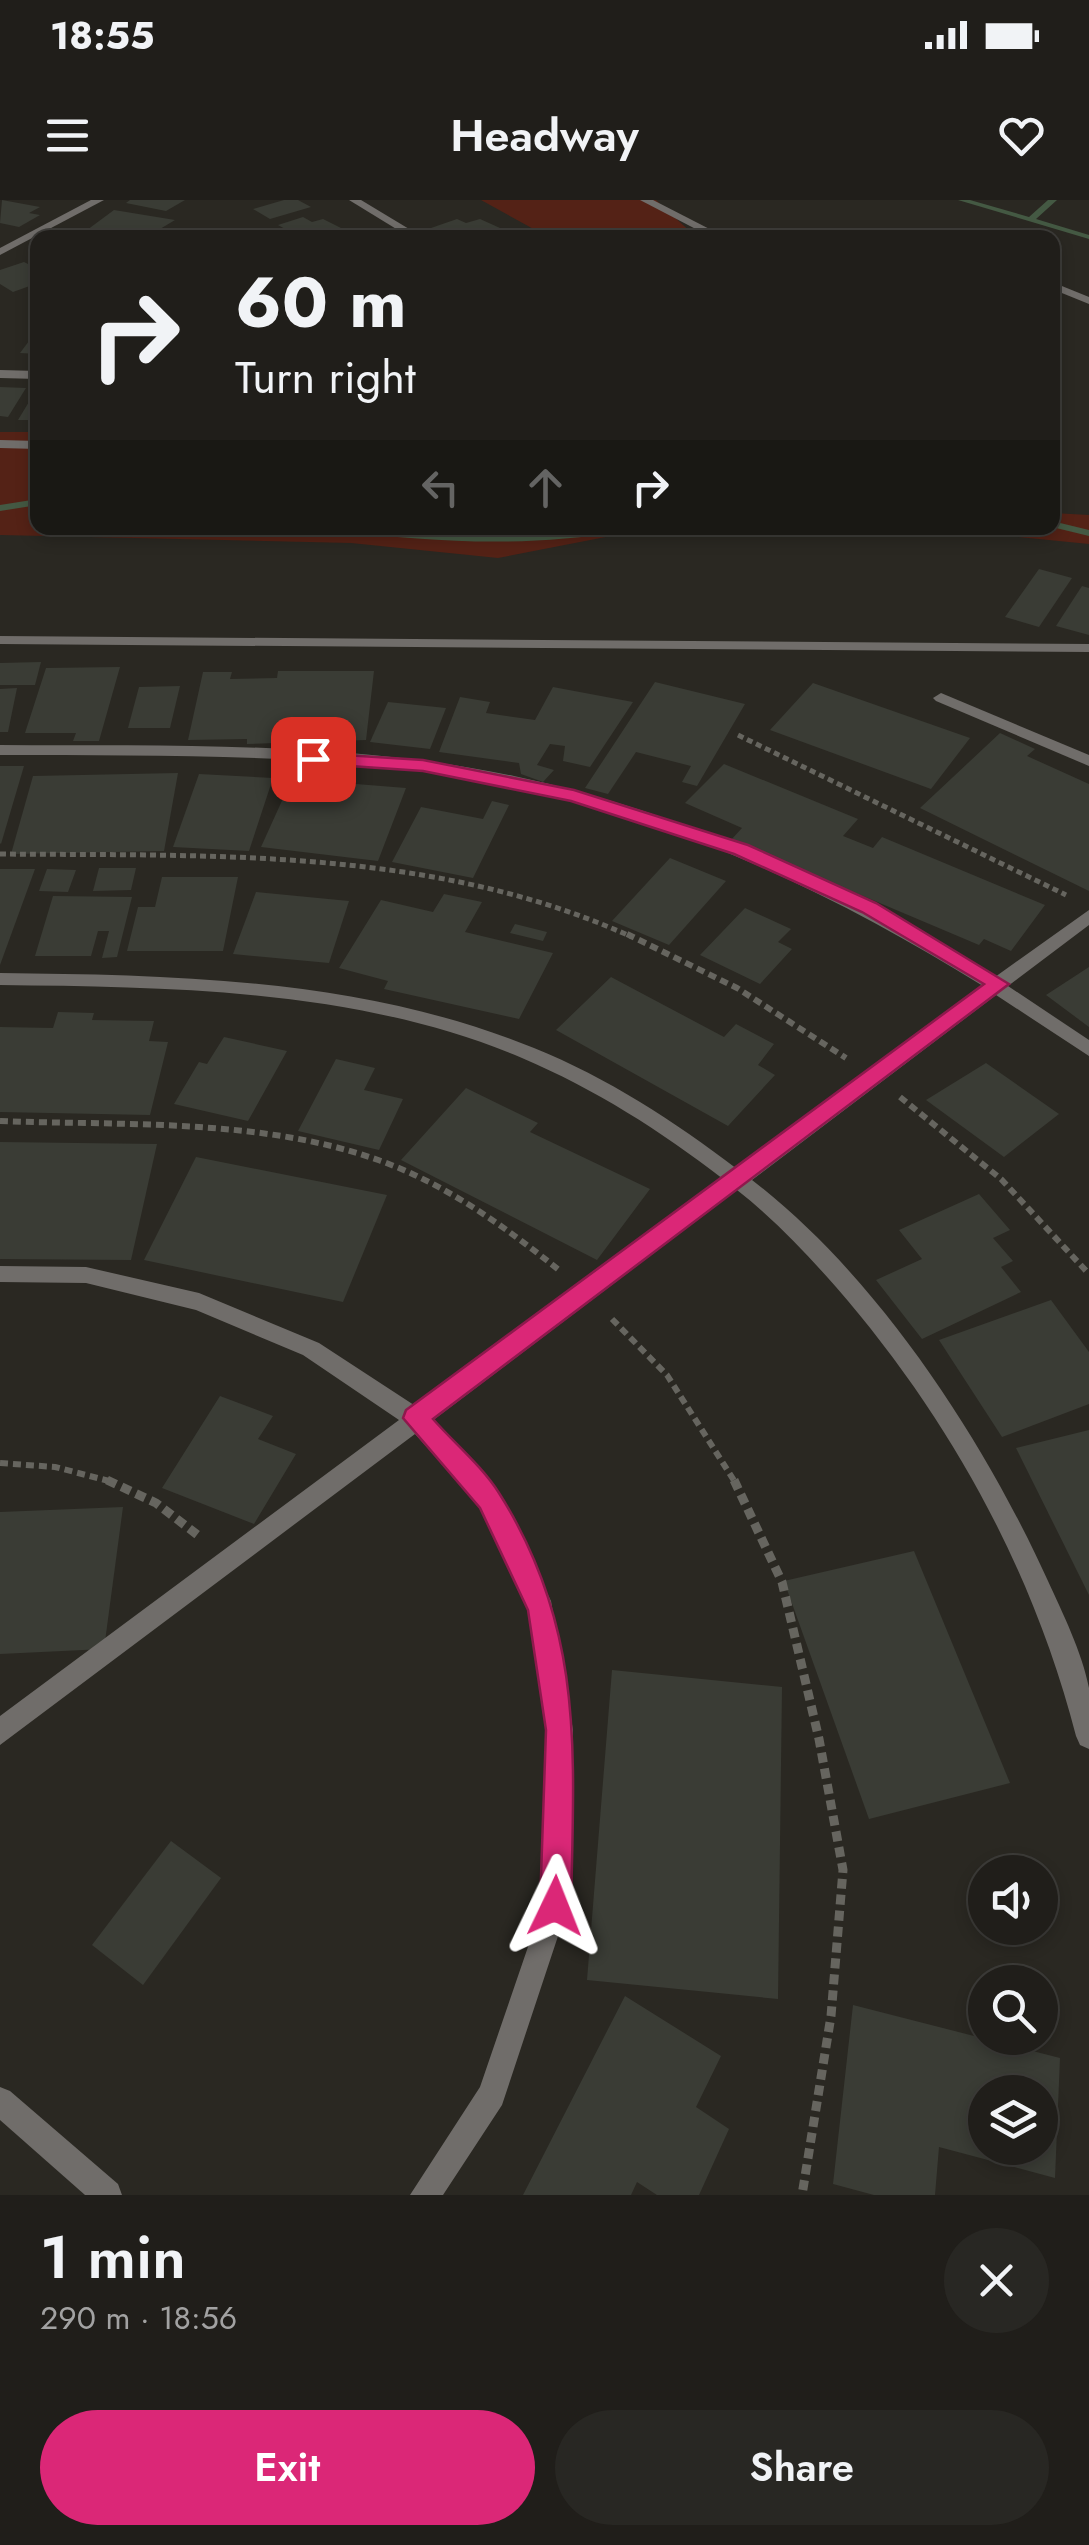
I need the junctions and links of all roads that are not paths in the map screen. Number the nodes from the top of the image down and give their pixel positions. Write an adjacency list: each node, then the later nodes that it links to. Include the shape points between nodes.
1 (99, 200): 4 (street)
2 (354, 200): 5 (street)
3 (645, 200): 6 (street)
4 (42, 230)
5 (406, 230)
6 (706, 230)
7 (30, 236): 8 (street)
8 (0, 252)
9 (1060, 287): 10 (street)
10 (1089, 301)
11 (0, 374): 12 (street)
12 (30, 375)
13 (0, 444): 14 (street)
14 (30, 445)
15 (0, 640): 16 (street)
16 (1089, 648)
17 (941, 698): 19 (street)
18 (0, 750): 22 (street, via 202,752 423,766 574,796 741,850 869,908)
19 (1089, 761)
20 (1089, 916): 22 (street)
21 (0, 979): 24 (street, via 142,980 261,992 442,1024 542,1059 625,1099)
22 (999, 984): 23 (street); 24 (street)
23 (1089, 1049)
24 (740, 1176): 26 (street); 28 (street, via 885,1326 960,1435 1016,1532 1074,1672)
25 (0, 1274): 26 (street, via 86,1275 199,1302 311,1349)
26 (415, 1418): 27 (street); 31 (street, via 489,1500 542,1609 560,1730 555,1906 492,2096)
27 (0, 1732)
28 (1089, 1736)
29 (0, 2101): 30 (street)
30 (106, 2195)
31 (425, 2195)

